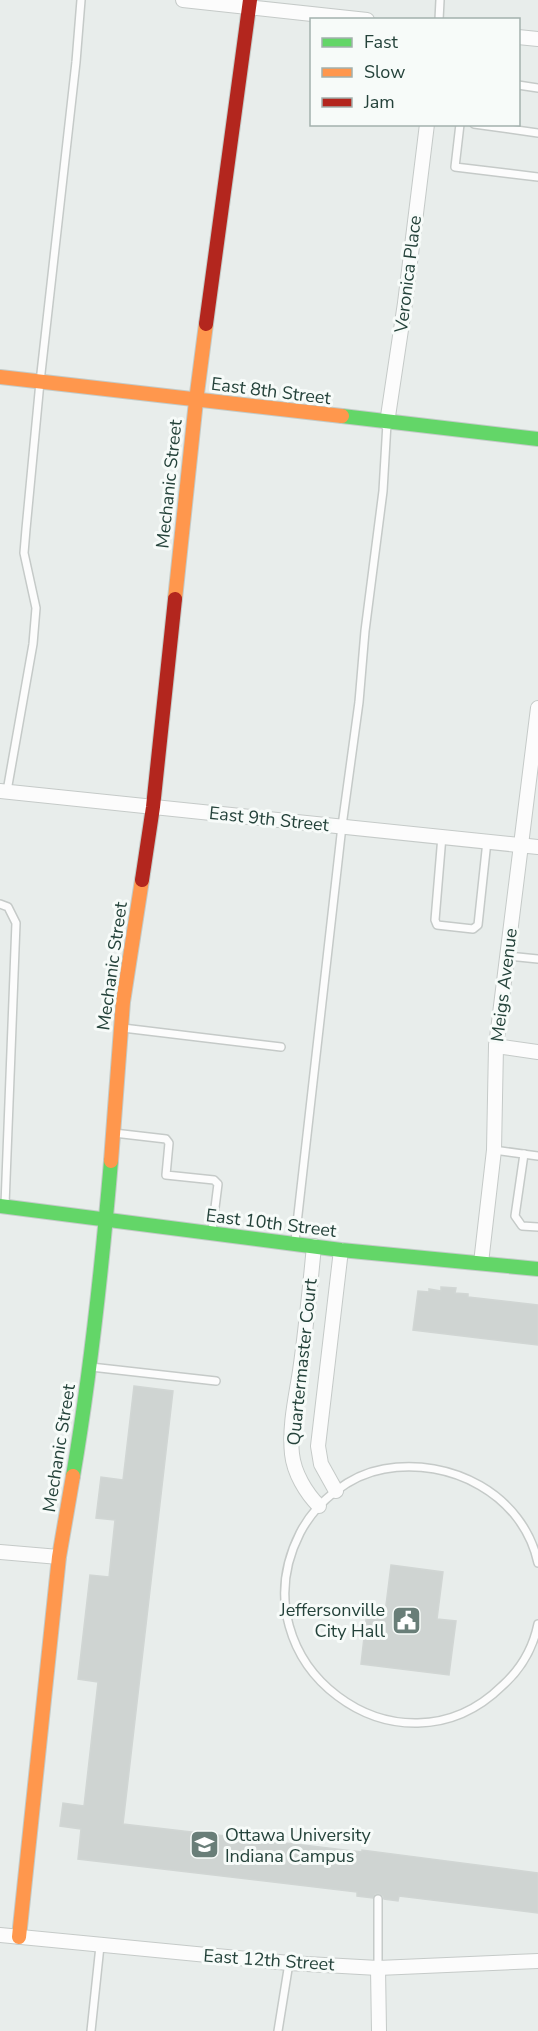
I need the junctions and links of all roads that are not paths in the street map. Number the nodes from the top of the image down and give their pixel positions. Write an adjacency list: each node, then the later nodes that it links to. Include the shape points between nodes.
1 (81, 0): 17 (lane)
2 (183, 0): 4 (street)
3 (440, 0): 6 (lane)
4 (249, 3): 5 (street); 18 (street, Mechanic Street)
5 (353, 18)
6 (439, 18)
7 (520, 37): 8 (street)
8 (538, 39)
9 (520, 85): 10 (lane)
10 (538, 88)
11 (427, 126): 19 (street, Veronica Place)
12 (460, 126): 15 (lane, via 455,167)
13 (488, 126): 14 (lane)
14 (538, 133)
15 (538, 177)
16 (0, 377): 17 (street, East 8th Street)
17 (40, 382): 18 (street, East 8th Street); 22 (lane, via 24,553 36,608 33,644)
18 (196, 401): 19 (street, East 8th Street); 23 (street, Mechanic Street)
19 (387, 423): 20 (street, East 8th Street); 24 (lane, via 383,491)
20 (538, 439)
21 (538, 708): 27 (street, Meigs Avenue)
22 (4, 791): 23 (street, East 9th Street)
23 (153, 807): 24 (street, East 9th Street); 32 (street, Mechanic Street)
24 (342, 826): 25 (street, East 9th Street); 46 (lane)
25 (442, 836): 26 (street, East 9th Street); 26 (lane, via 437,925 473,929 478,925)
26 (487, 841): 27 (street, East 9th Street)
27 (522, 844): 28 (street, East 9th Street); 30 (street, Meigs Avenue)
28 (538, 847)
29 (0, 904): 37 (lane, via 8,907 16,923)
30 (507, 956): 31 (lane); 33 (street, Meigs Avenue)
31 (538, 959)
32 (121, 1027): 34 (lane); 38 (street, Mechanic Street)
33 (496, 1046): 35 (street); 39 (street, Meigs Avenue)
34 (281, 1047)
35 (538, 1052)
36 (0, 1090): 37 (lane)
37 (9, 1090): 42 (lane)
38 (112, 1132): 43 (street, Mechanic Street); 45 (lane, via 166,1139 170,1143 166,1174 214,1180 218,1184)
39 (494, 1150): 40 (lane); 49 (street, Meigs Avenue)
40 (524, 1154): 41 (lane); 44 (lane, via 515,1216 522,1226)
41 (538, 1156)
42 (3, 1207): 43 (street, East 10th Street)
43 (106, 1221): 45 (street, East 10th Street); 51 (street, Mechanic Street)
44 (538, 1227)
45 (212, 1233): 46 (street, East 10th Street)
46 (295, 1244): 47 (street, East 10th Street)
47 (314, 1246): 48 (street, East 10th Street); 54 (street, Quartermaster Court, via 292,1453 302,1482)
48 (341, 1250): 49 (street, East 10th Street); 53 (street, Quartermaster Court, via 318,1446 321,1464)
49 (481, 1263): 50 (street, East 10th Street)
50 (538, 1269)
51 (90, 1367): 52 (lane); 56 (street, Mechanic Street)
52 (216, 1381)
53 (336, 1491): 54 (lane); 57 (lane, via 381,1469 406,1466 455,1472 498,1497 515,1515)
54 (319, 1506): 58 (lane, via 294,1545 285,1589 286,1613 302,1658 316,1678 354,1708 377,1717 425,1722 473,1708 512,1677 526,1656)
55 (0, 1552): 56 (street)
56 (59, 1557): 61 (street, Mechanic Street)
57 (538, 1563)
58 (538, 1624)
59 (378, 1899): 65 (lane)
60 (0, 1935): 61 (street, East 12th Street)
61 (19, 1937): 62 (street, East 12th Street)
62 (100, 1946): 64 (street, East 12th Street); 66 (lane)
63 (538, 1961): 65 (street, East 12th Street)
64 (289, 1963): 65 (street, East 12th Street); 67 (lane)
65 (378, 1968): 68 (street)
66 (91, 2031)
67 (278, 2031)
68 (379, 2031)

